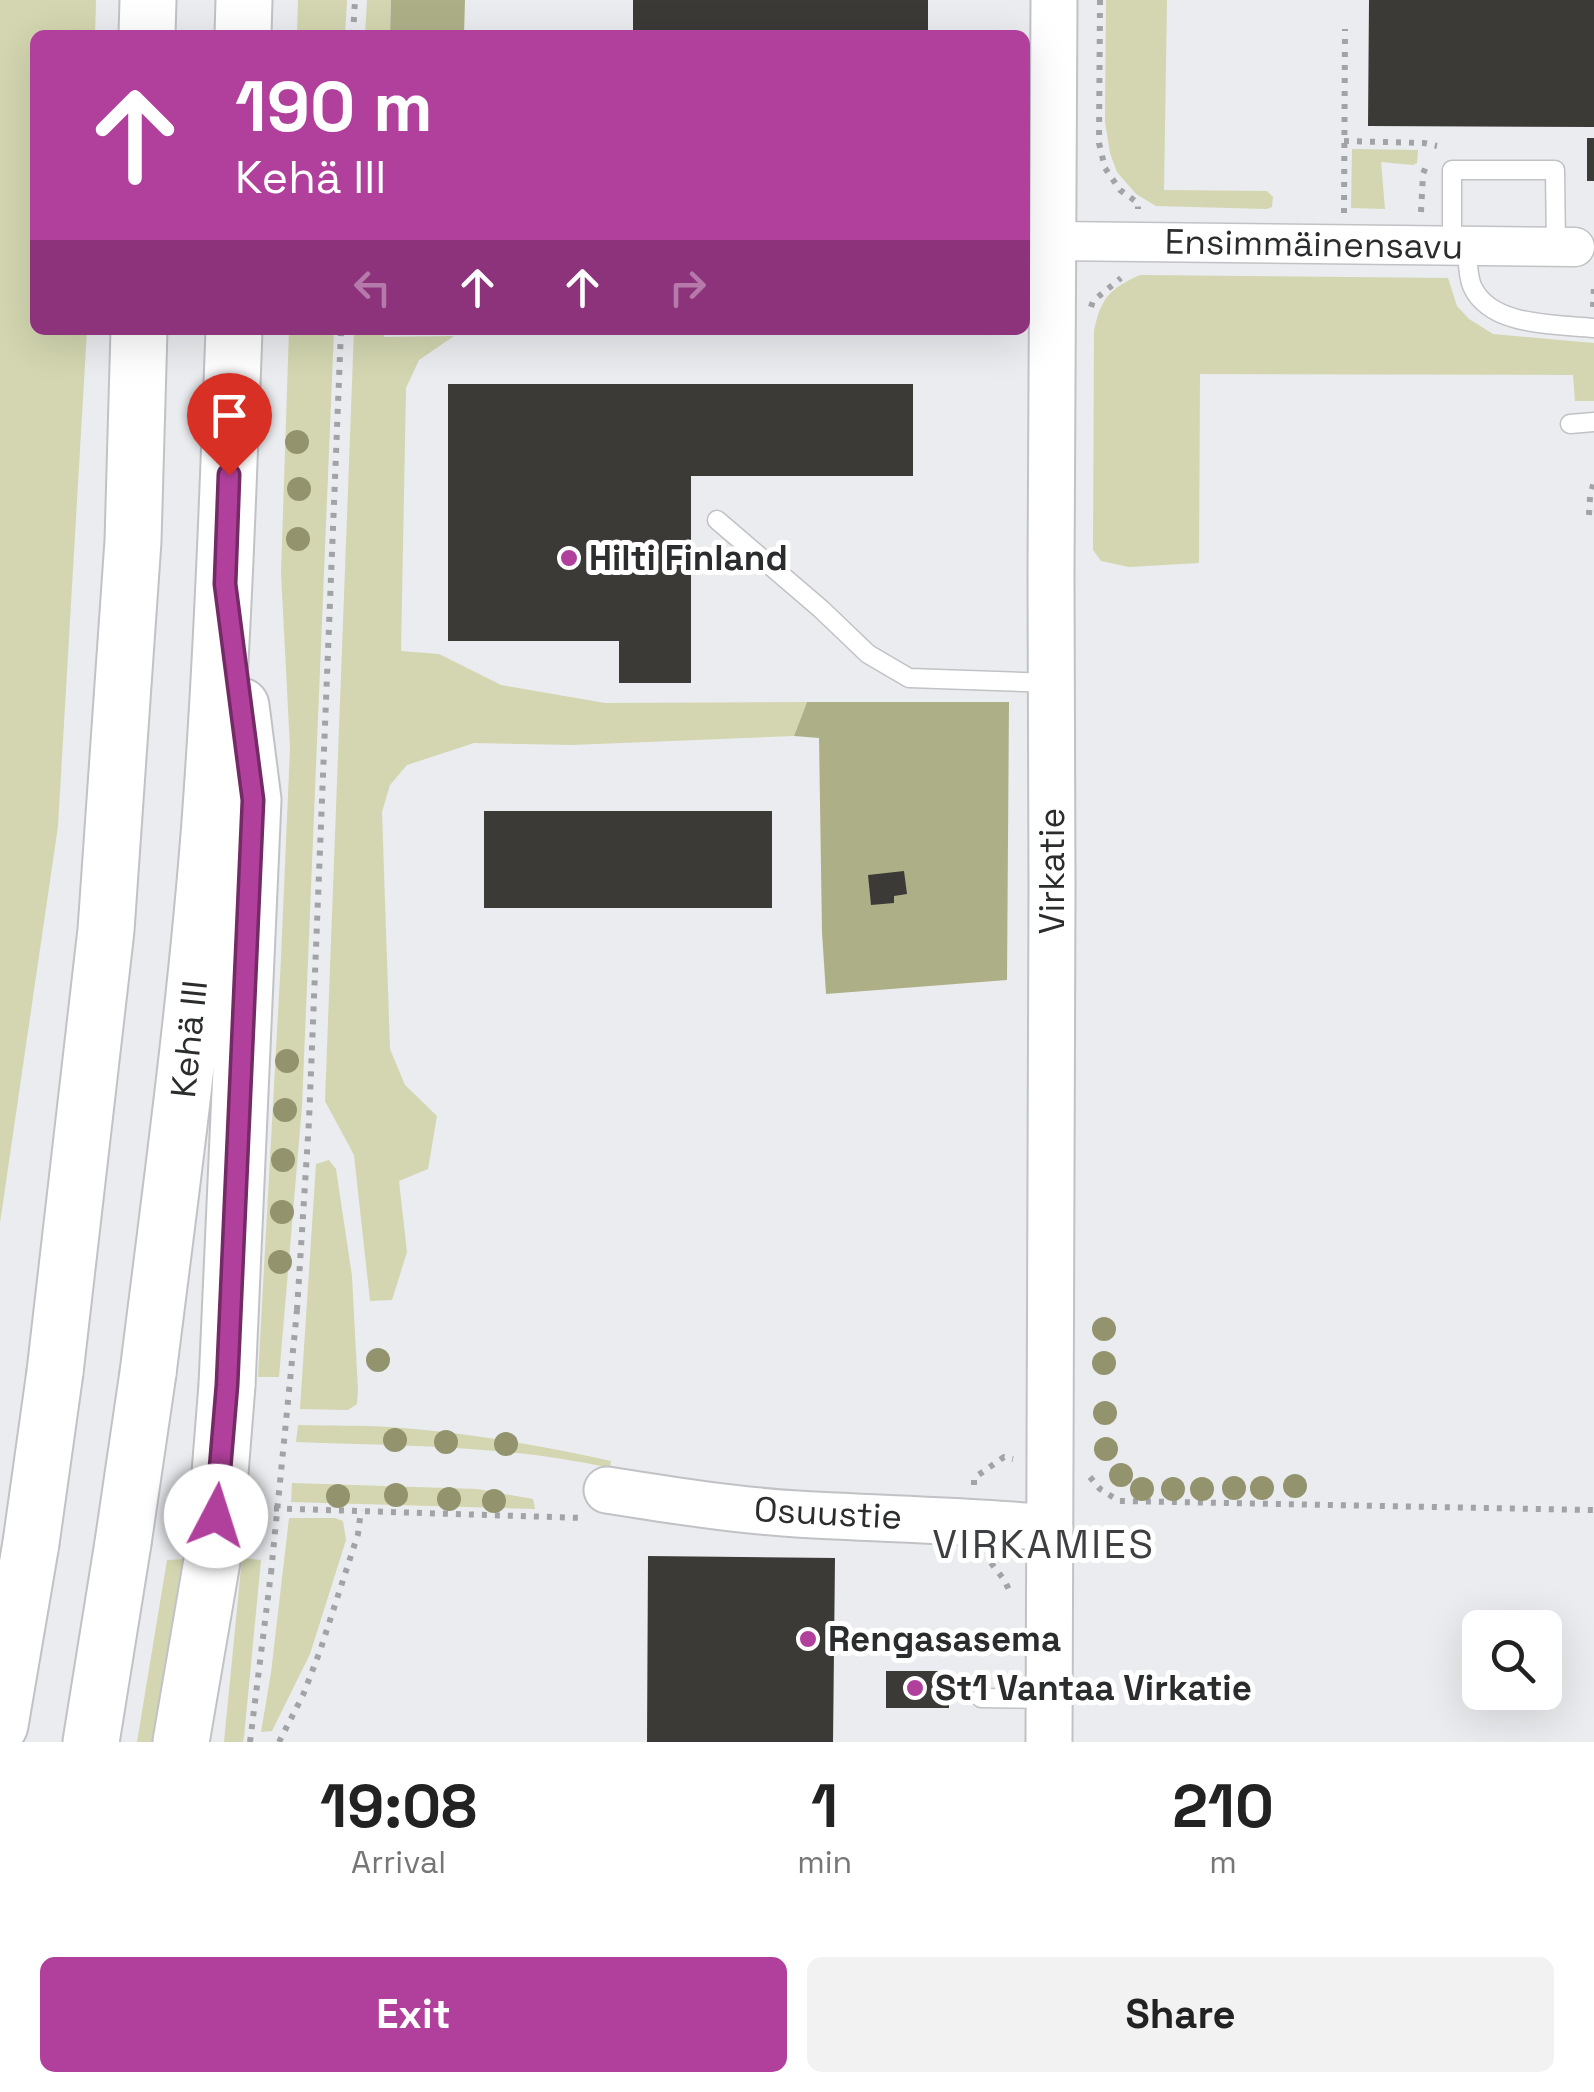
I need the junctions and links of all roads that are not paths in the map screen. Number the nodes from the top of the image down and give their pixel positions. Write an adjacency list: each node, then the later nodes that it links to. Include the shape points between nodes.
1 (148, 0): 4 (highway)
2 (244, 0): 5 (highway)
3 (1054, 0): 6 (street, Virkatie)
4 (147, 30)
5 (243, 30)
6 (1053, 241): 7 (street, Ensimmäinensavu, via 1144,225); 16 (street, Virkatie)
7 (1460, 246): 8 (street, Ensimmäinensavu); 8 (lane, via 1452,170 1555,170); 9 (lane, via 1482,304 1506,317)
8 (1575, 247)
9 (1594, 328)
10 (139, 335): 22 (highway, bridge, via 133,542 106,930 56,1372)
11 (234, 335): 15 (highway, Kehä III)
12 (1594, 422): 13 (lane)
13 (1570, 424)
14 (717, 520): 16 (lane, via 868,654 910,678)
15 (225, 584): 18 (highway, bridge, via 253,800 227,1385); 23 (highway, Kehä III, bridge, via 187,1066)
16 (1050, 683): 19 (street, Virkatie)
17 (596, 1504): 19 (street, Osuustie, via 690,1503)
18 (230, 1528): 24 (highway); 25 (highway)
19 (1050, 1528): 21 (street, Virkatie)
20 (980, 1698): 21 (lane)
21 (1050, 1720)
22 (0, 1725)
23 (91, 1742)
24 (181, 1742)
25 (205, 1742)

